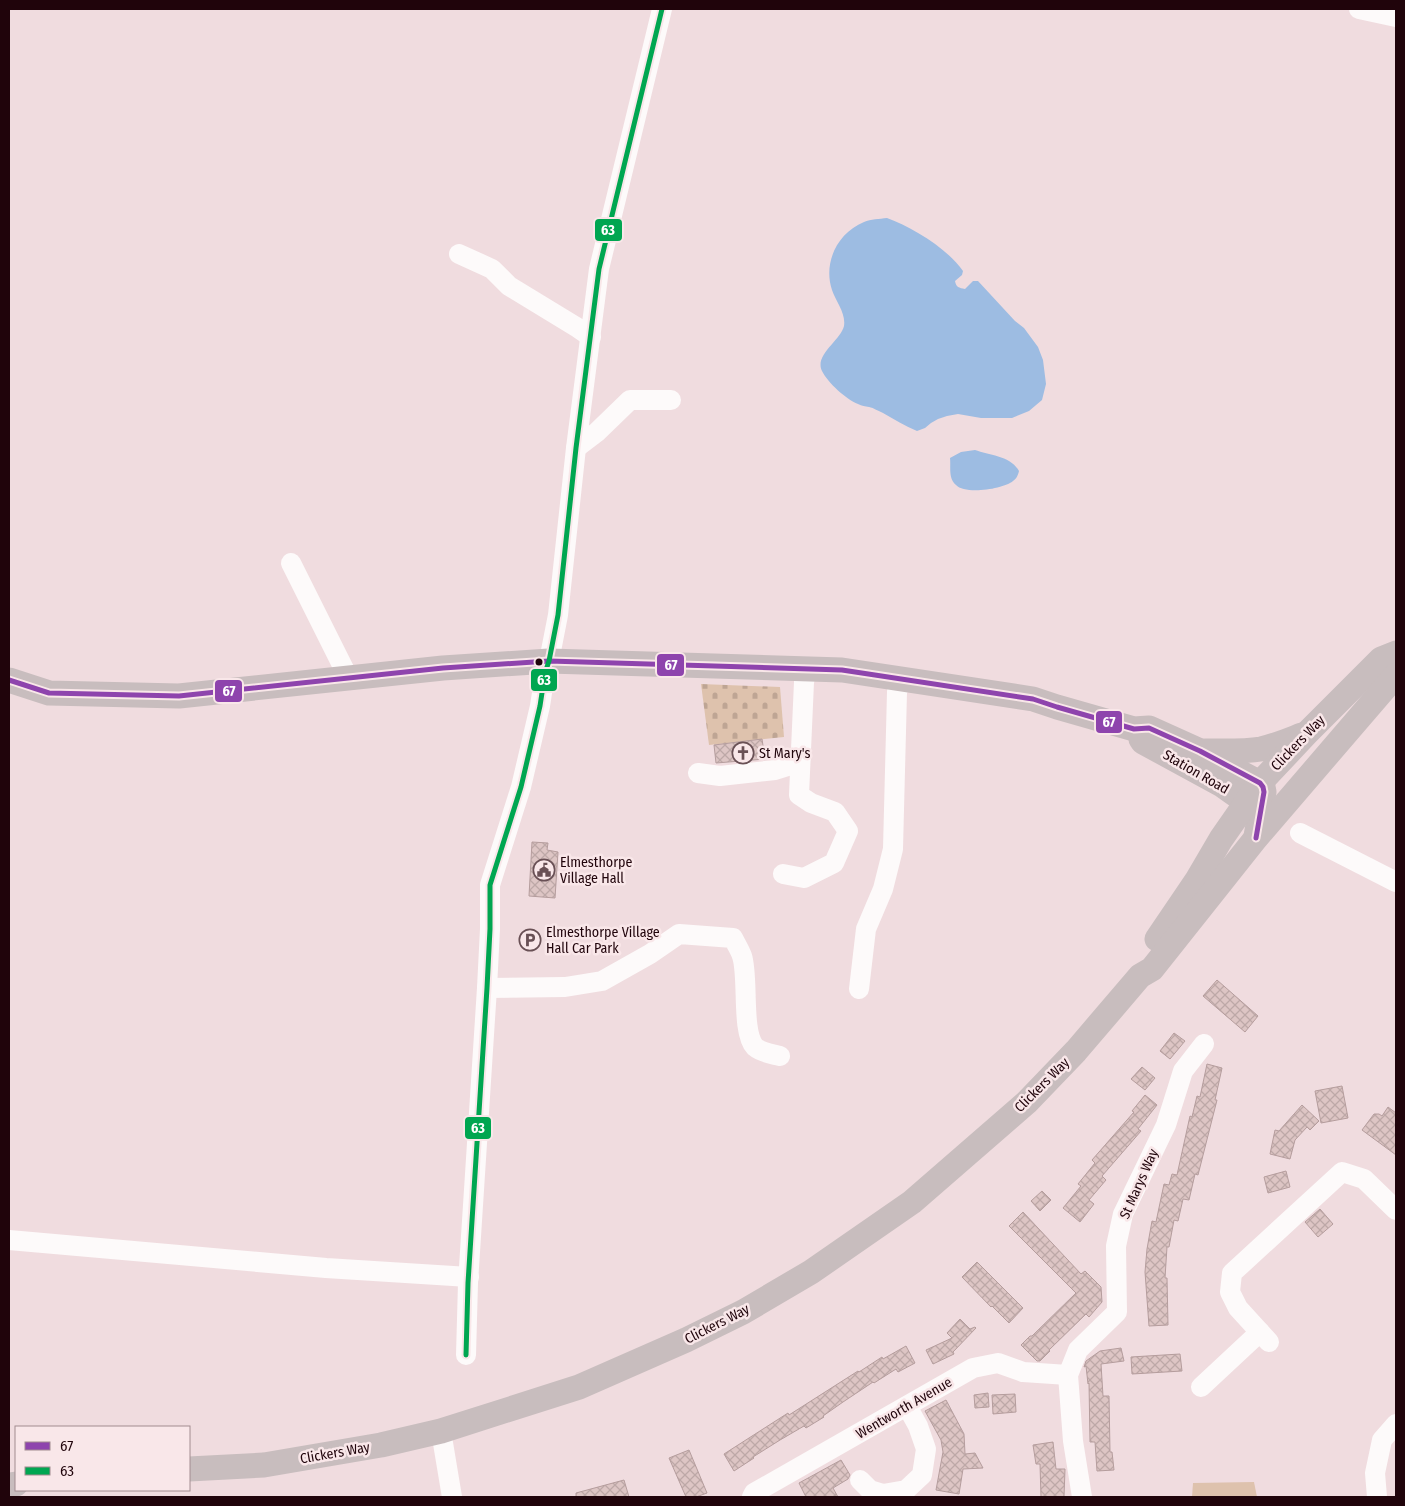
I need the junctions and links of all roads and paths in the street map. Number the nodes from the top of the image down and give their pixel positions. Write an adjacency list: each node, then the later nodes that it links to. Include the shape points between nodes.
1 (662, 9): 5 (street, via 600,269)
2 (1359, 9): 3 (street)
3 (1396, 17)
4 (459, 254): 5 (street, via 492,269 509,286)
5 (591, 337): 7 (street)
6 (671, 400): 7 (street, via 630,400)
7 (576, 448): 10 (street, via 558,615)
8 (291, 562): 13 (street)
9 (1396, 653): 17 (main road, Clickers Way, via 1381,659)
10 (549, 661): 11 (main road, Station Road); 13 (main road, Station Road); 28 (street, via 521,787 490,886)
11 (807, 669): 14 (main road, Station Road, via 842,670); 19 (street)
12 (1396, 675): 20 (main road, Clickers Way)
13 (348, 677): 15 (main road, Station Road, via 179,696 49,693)
14 (901, 679): 16 (main road, Station Road, via 1033,699); 29 (street, via 897,692 893,850 883,889 866,929)
15 (9, 680)
16 (1134, 729): 18 (main road, Station Road, via 1149,728); 22 (main road, Station Road, via 1143,742 1222,785)
17 (1306, 734): 18 (main road, via 1260,749); 22 (main road, Clickers Way)
18 (1200, 751): 22 (main road, Station Road)
19 (801, 757): 21 (street, via 791,765 775,770 720,776); 25 (street, via 799,795 835,812 848,831 834,863 804,878)
20 (1312, 772): 22 (main road); 24 (main road, Clickers Way)
21 (698, 773)
22 (1256, 795): 24 (main road); 27 (main road, Clickers Way, via 1221,839 1139,964)
23 (1300, 833): 26 (street)
24 (1256, 838): 27 (main road, Clickers Way, via 1152,969)
25 (783, 874)
26 (1396, 882)
27 (1140, 976): 40 (main road, Clickers Way, via 1027,1102 912,1202 811,1272 735,1316 579,1387)
28 (487, 988): 31 (street, via 565,987 602,981 680,934 733,938 742,955 748,1030 754,1046); 34 (street)
29 (859, 989)
30 (1204, 1044): 36 (street, St Marys Way, via 1183,1070 1166,1126 1123,1214 1116,1246 1117,1312 1078,1350)
31 (780, 1056)
32 (1396, 1210): 37 (street, via 1364,1178 1342,1172 1232,1273 1230,1292 1238,1308 1265,1337)
33 (9, 1240): 34 (street)
34 (469, 1277): 35 (street)
35 (466, 1355)
36 (1068, 1375): 38 (street, Wentworth Avenue, via 1023,1372 998,1363 973,1368); 45 (street, St Marys Way)
37 (1201, 1387)
38 (907, 1406): 42 (street, via 926,1449 922,1475 906,1490 883,1494 870,1490); 44 (street, Wentworth Avenue)
39 (1396, 1424): 46 (street, via 1382,1440 1376,1473)
40 (440, 1431): 41 (main road, Clickers Way, via 381,1445 264,1465); 43 (street)
41 (190, 1469)
42 (860, 1480)
43 (452, 1497)
44 (752, 1497)
45 (1082, 1497)
46 (1377, 1497)

